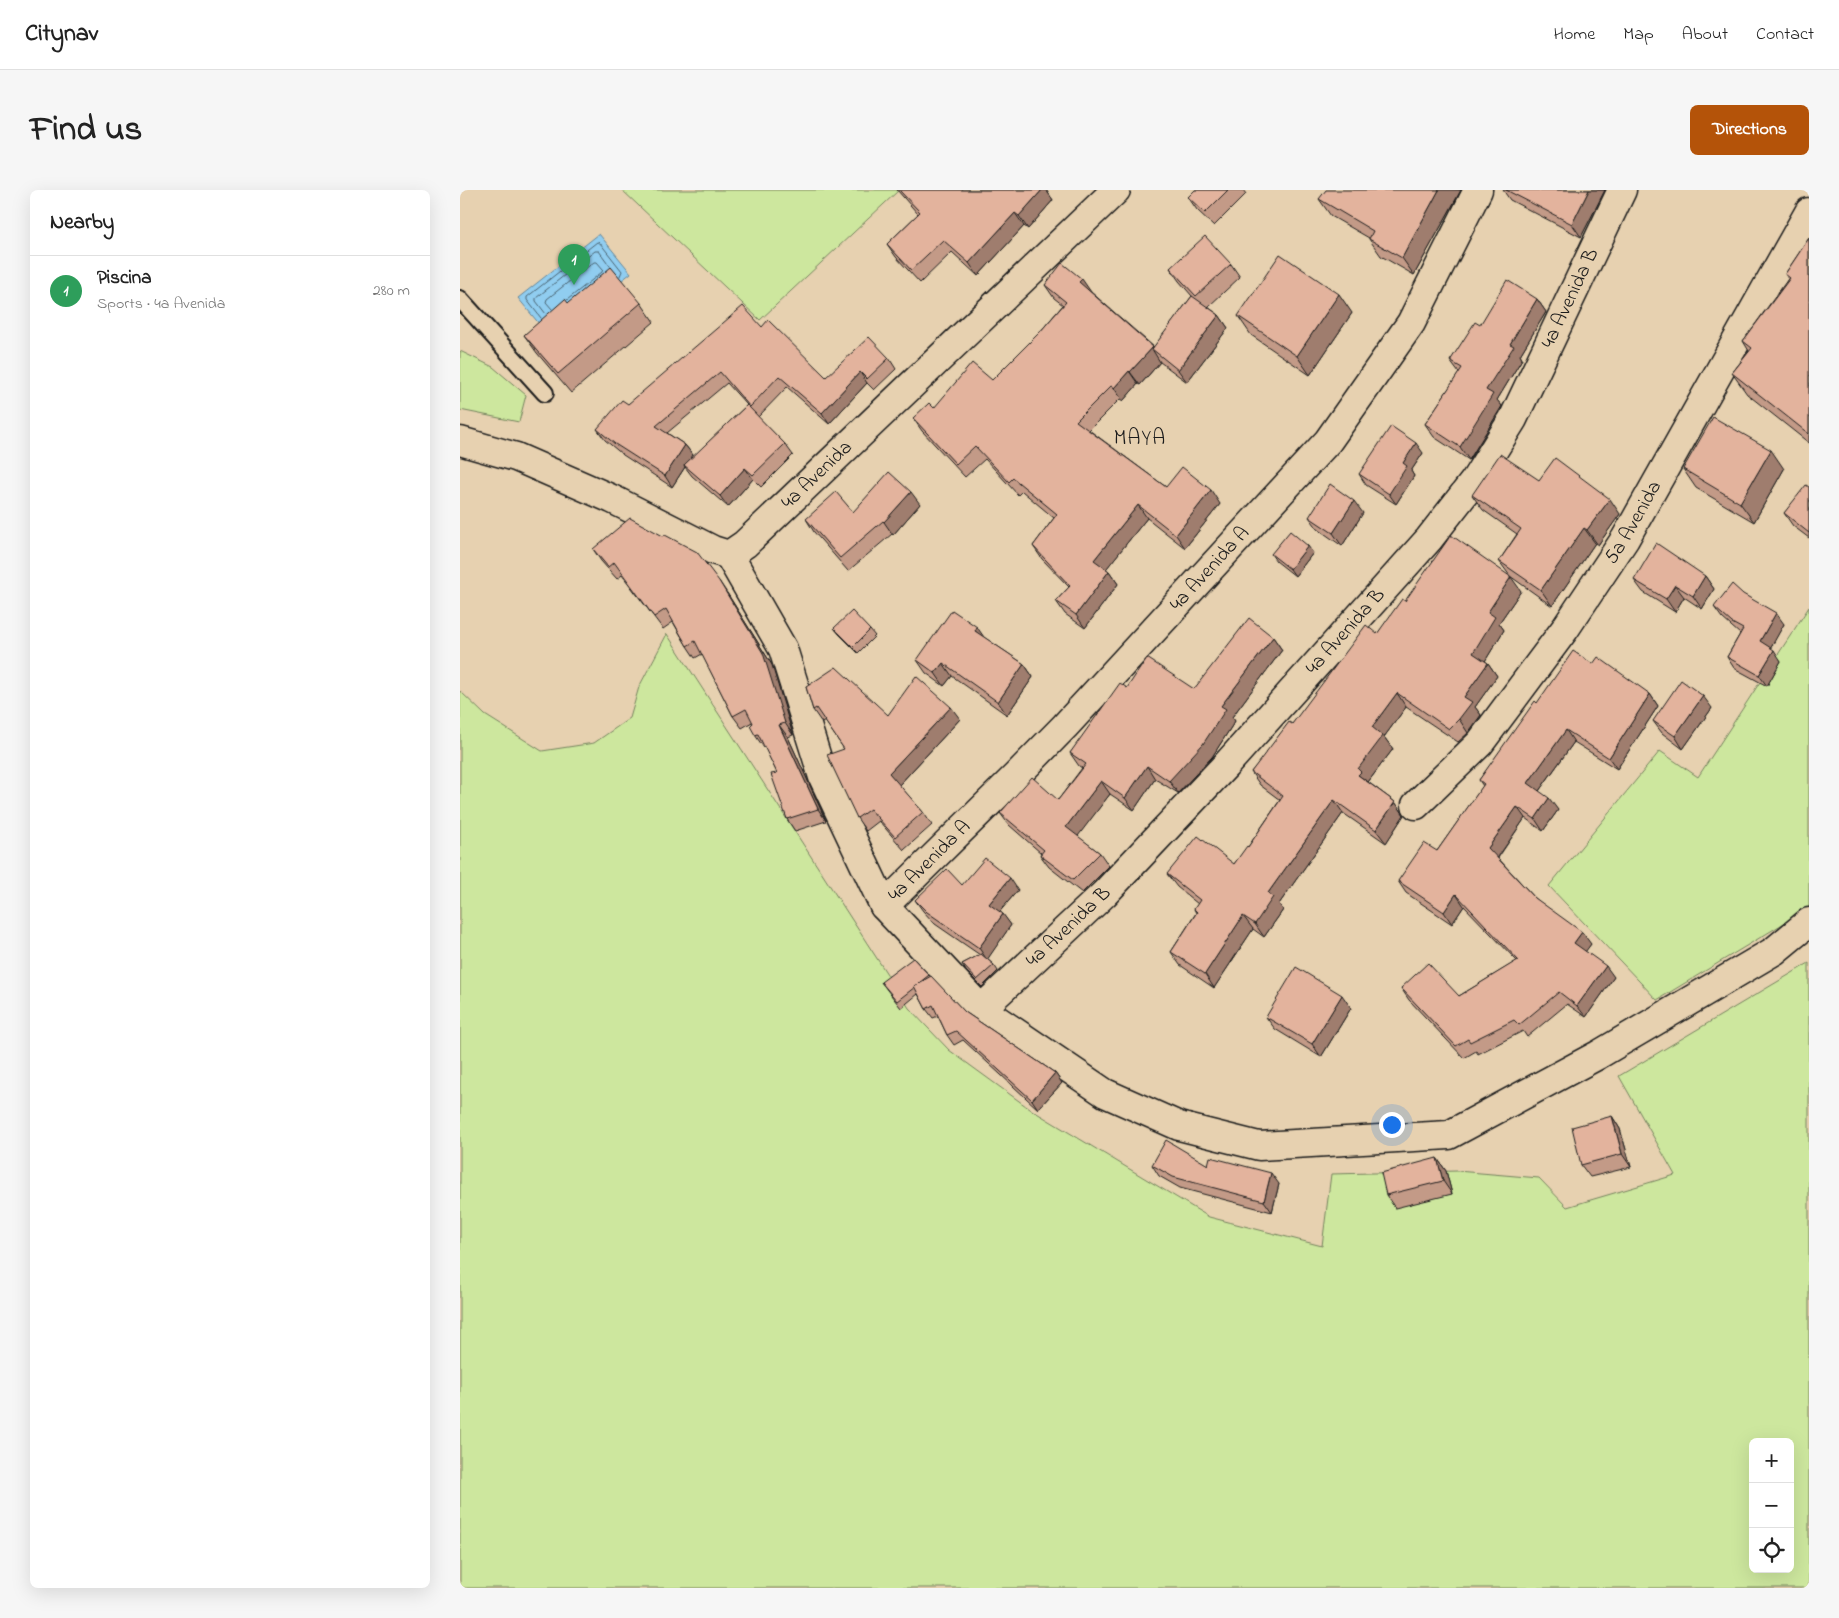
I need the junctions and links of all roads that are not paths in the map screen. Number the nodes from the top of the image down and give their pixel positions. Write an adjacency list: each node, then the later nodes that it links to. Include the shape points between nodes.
1 (1116, 190): 8 (street, 4a Avenida, via 745,544)
2 (1478, 190): 10 (street, 4a Avenida A, via 1411,323 1328,441 1051,740)
3 (1622, 190): 12 (street, 4a Avenida B, via 1513,419 1475,480 1429,539 1226,765 1104,894)
4 (1809, 212): 9 (street, 5a Avenida, via 1625,539 1565,629 1480,743)
5 (460, 299): 6 (lane)
6 (545, 393)
7 (460, 441): 8 (street, via 516,457 612,499 713,550)
8 (729, 554): 10 (street, via 782,648 823,777)
9 (1416, 805)
10 (884, 906): 12 (street)
11 (1809, 922): 12 (street, via 1774,951 1598,1056 1449,1135 1259,1146 1179,1126 1105,1093)
12 (982, 1009)

